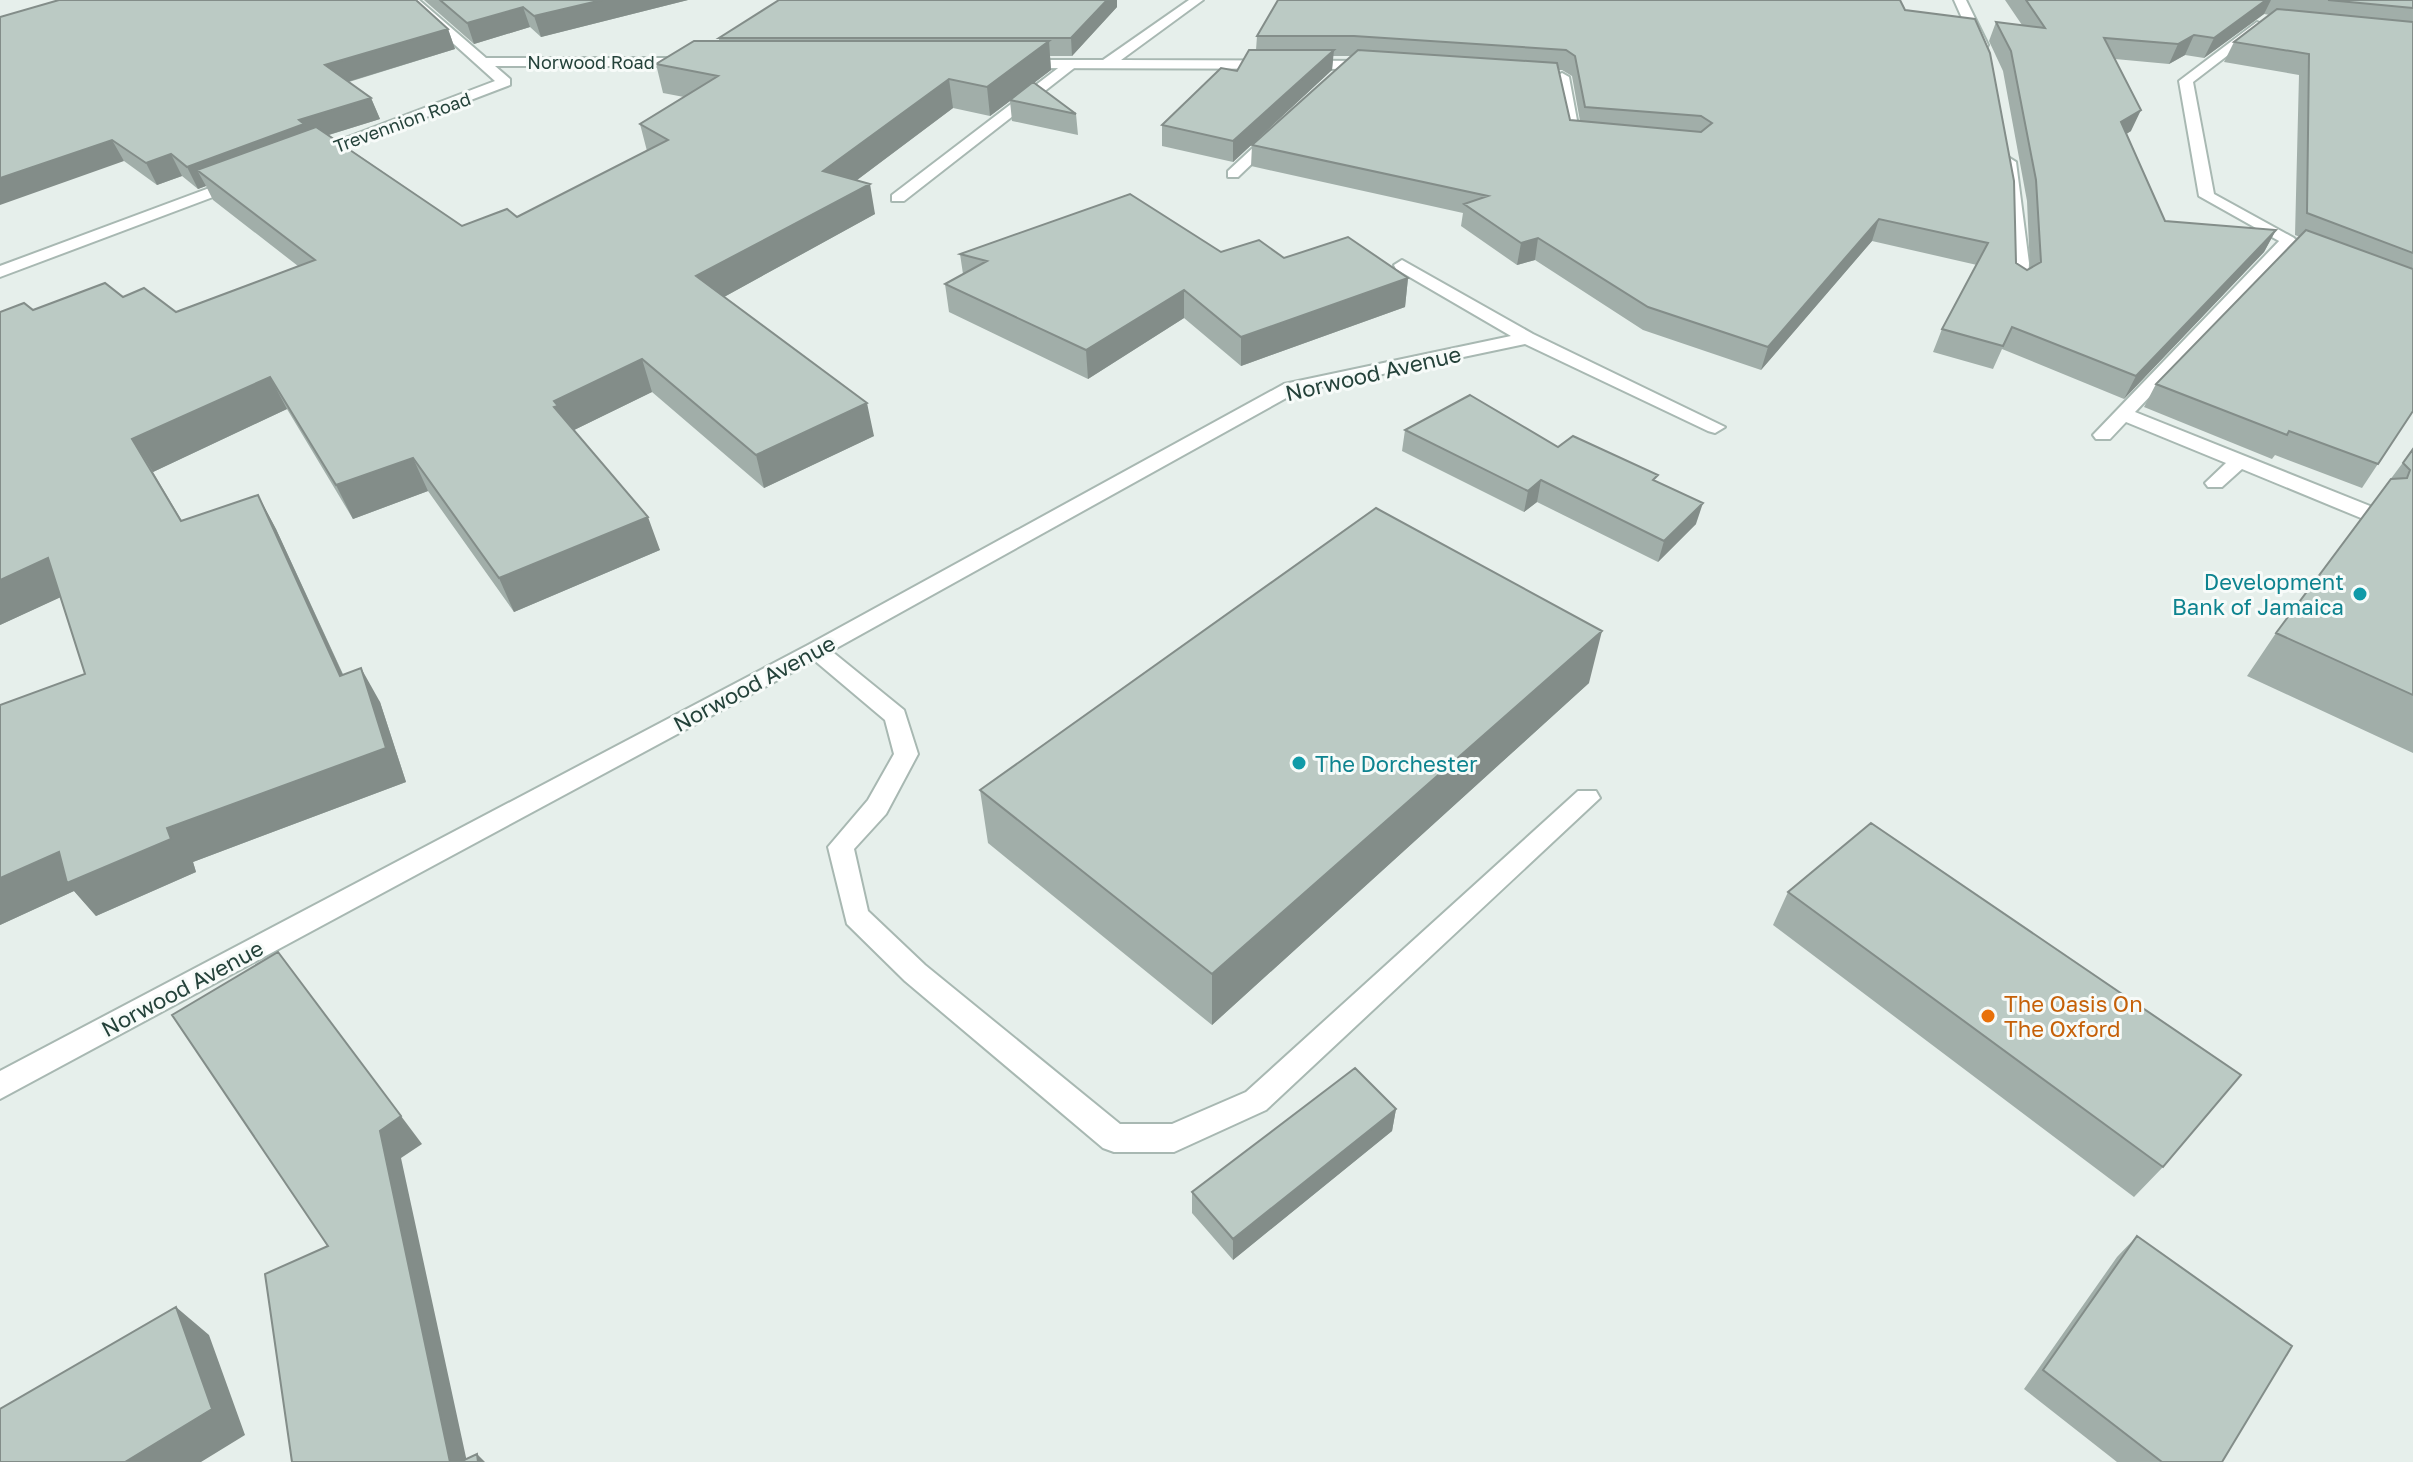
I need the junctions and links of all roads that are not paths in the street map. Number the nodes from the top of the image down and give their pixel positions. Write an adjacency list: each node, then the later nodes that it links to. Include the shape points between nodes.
1 (411, 0): 6 (street, Trevennion Road)
2 (1197, 0): 11 (street)
3 (1960, 0): 5 (street)
4 (2279, 22): 22 (street, via 2264,21 2186,81 2207,196)
5 (1987, 57)
6 (486, 62): 7 (street, Norwood Road); 18 (street, Trevennion Road, via 505,82)
7 (703, 62)
8 (1352, 63): 11 (street); 12 (street); 14 (street)
9 (1012, 64): 10 (street)
10 (1071, 65): 11 (street); 21 (street)
11 (1105, 65)
12 (1397, 66)
13 (1554, 76): 16 (street, via 1572,135)
14 (1330, 83)
15 (1287, 124): 19 (street)
16 (1588, 136)
17 (2005, 147): 26 (street, via 2017,217)
18 (295, 162)
19 (1233, 174)
20 (251, 178): 25 (street)
21 (898, 198)
22 (2288, 241): 23 (street); 28 (street)
23 (2332, 258)
24 (1402, 265): 27 (street)
25 (0, 272)
26 (2019, 285)
27 (1527, 338): 29 (street); 34 (street, Norwood Avenue, via 1291,388)
28 (2123, 414): 30 (street); 31 (street)
29 (1715, 427)
30 (2103, 435)
31 (2239, 461): 32 (street); 33 (street)
32 (2215, 483)
33 (2368, 513)
34 (816, 650): 35 (street, via 896,716 906,754 877,807 841,847 856,916 915,973 1114,1138 1174,1138 1256,1101); 36 (street, Norwood Avenue)
35 (1587, 798)
36 (0, 1086)

